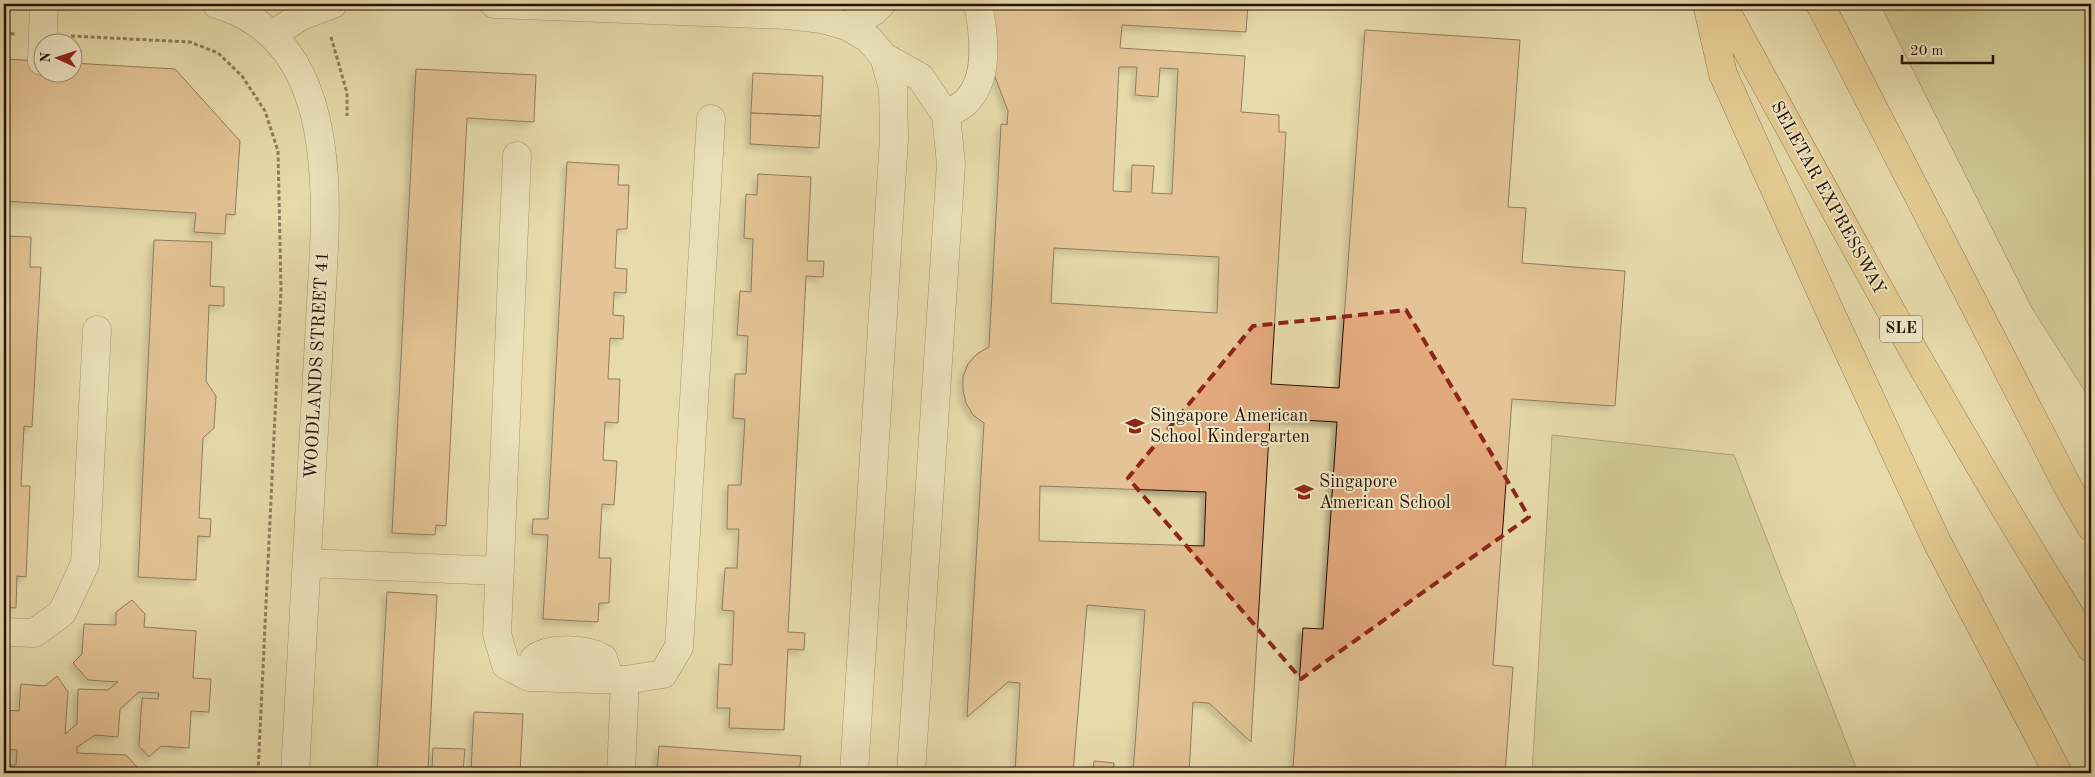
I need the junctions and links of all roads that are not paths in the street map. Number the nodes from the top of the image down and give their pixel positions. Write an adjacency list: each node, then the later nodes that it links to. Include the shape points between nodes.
1 (44, 4): 11 (street)
2 (216, 4): 12 (street, WOODLANDS STREET 41, via 253,19)
3 (333, 4): 12 (street, via 300,17)
4 (494, 4): 10 (street, via 787,15)
5 (881, 4): 10 (street)
6 (978, 4): 14 (street, via 982,26 982,68 976,88 965,103)
7 (1707, 4): 30 (highway, via 1723,74 1827,305 1937,542)
8 (1722, 4): 24 (highway, SELETAR EXPRESSWAY / SLE, via 1880,294 2044,575)
9 (1820, 4): 18 (highway)
10 (847, 26): 13 (street, via 869,39)
11 (43, 32)
12 (273, 35): 21 (street, WOODLANDS STREET 41, via 306,86 316,116 326,201)
13 (884, 57): 14 (street, via 920,78); 28 (street, via 893,88 894,138)
14 (946, 115): 29 (street, via 951,164)
15 (711, 119): 25 (street, via 679,647 664,674)
16 (517, 156): 22 (street)
17 (97, 330): 23 (street, via 85,564 62,613 34,633)
18 (2070, 491): 19 (highway); 20 (highway)
19 (2091, 511)
20 (2091, 527)
21 (307, 563): 22 (street); 26 (street, WOODLANDS STREET 41)
22 (500, 571): 25 (street, via 497,634 506,665 533,677)
23 (4, 632)
24 (2091, 648)
25 (615, 680): 27 (street)
26 (295, 773)
27 (621, 773)
28 (854, 773)
29 (911, 773)
30 (2058, 773)

